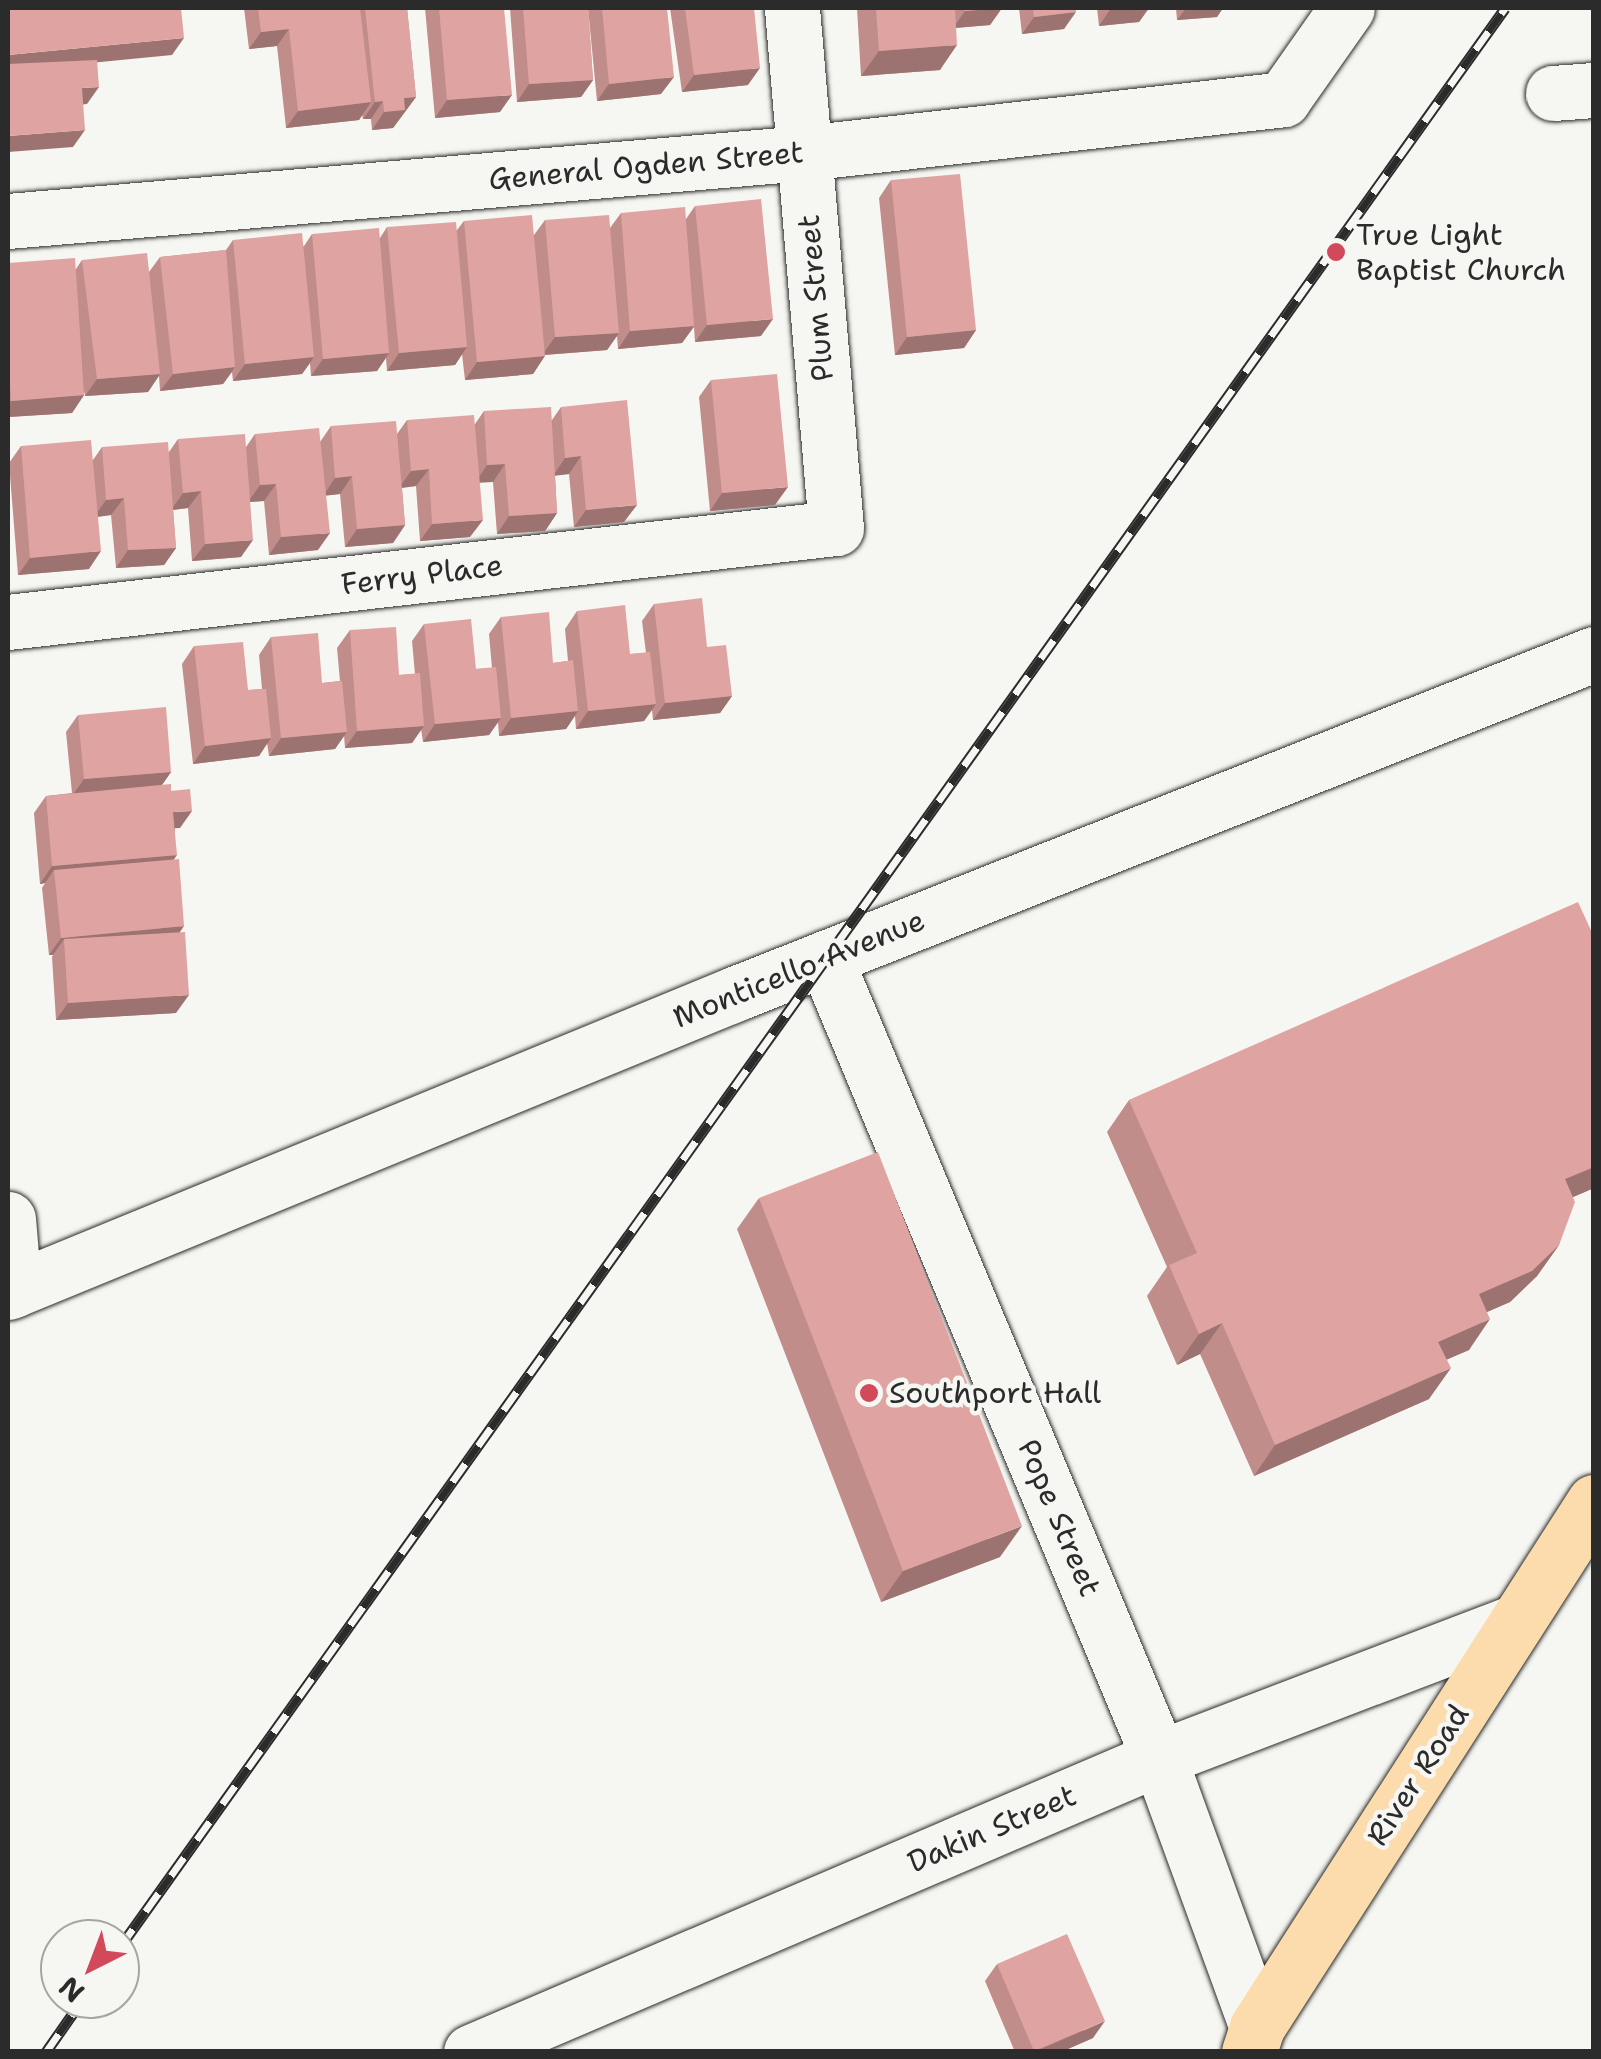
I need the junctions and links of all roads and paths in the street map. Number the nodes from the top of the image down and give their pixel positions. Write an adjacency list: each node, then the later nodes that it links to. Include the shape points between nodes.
1 (792, 8): 3 (street, Plum Street)
2 (1347, 8): 3 (street, General Ogden Street, via 1283,99)
3 (804, 152): 4 (street, General Ogden Street); 5 (street, Plum Street)
4 (8, 222)
5 (836, 528): 6 (street, Ferry Place)
6 (8, 622)
7 (1594, 654): 8 (street, Monticello Avenue)
8 (825, 958): 10 (street, Monticello Avenue); 13 (street, Pope Street)
9 (8, 1219): 10 (street)
10 (11, 1291)
11 (1594, 1502): 12 (main road, River Road)
12 (1517, 1621): 13 (street, Dakin Street); 14 (main road, River Road)
13 (1158, 1758): 14 (street, Pope Street); 15 (street, Dakin Street)
14 (1253, 2039)
15 (472, 2052)

